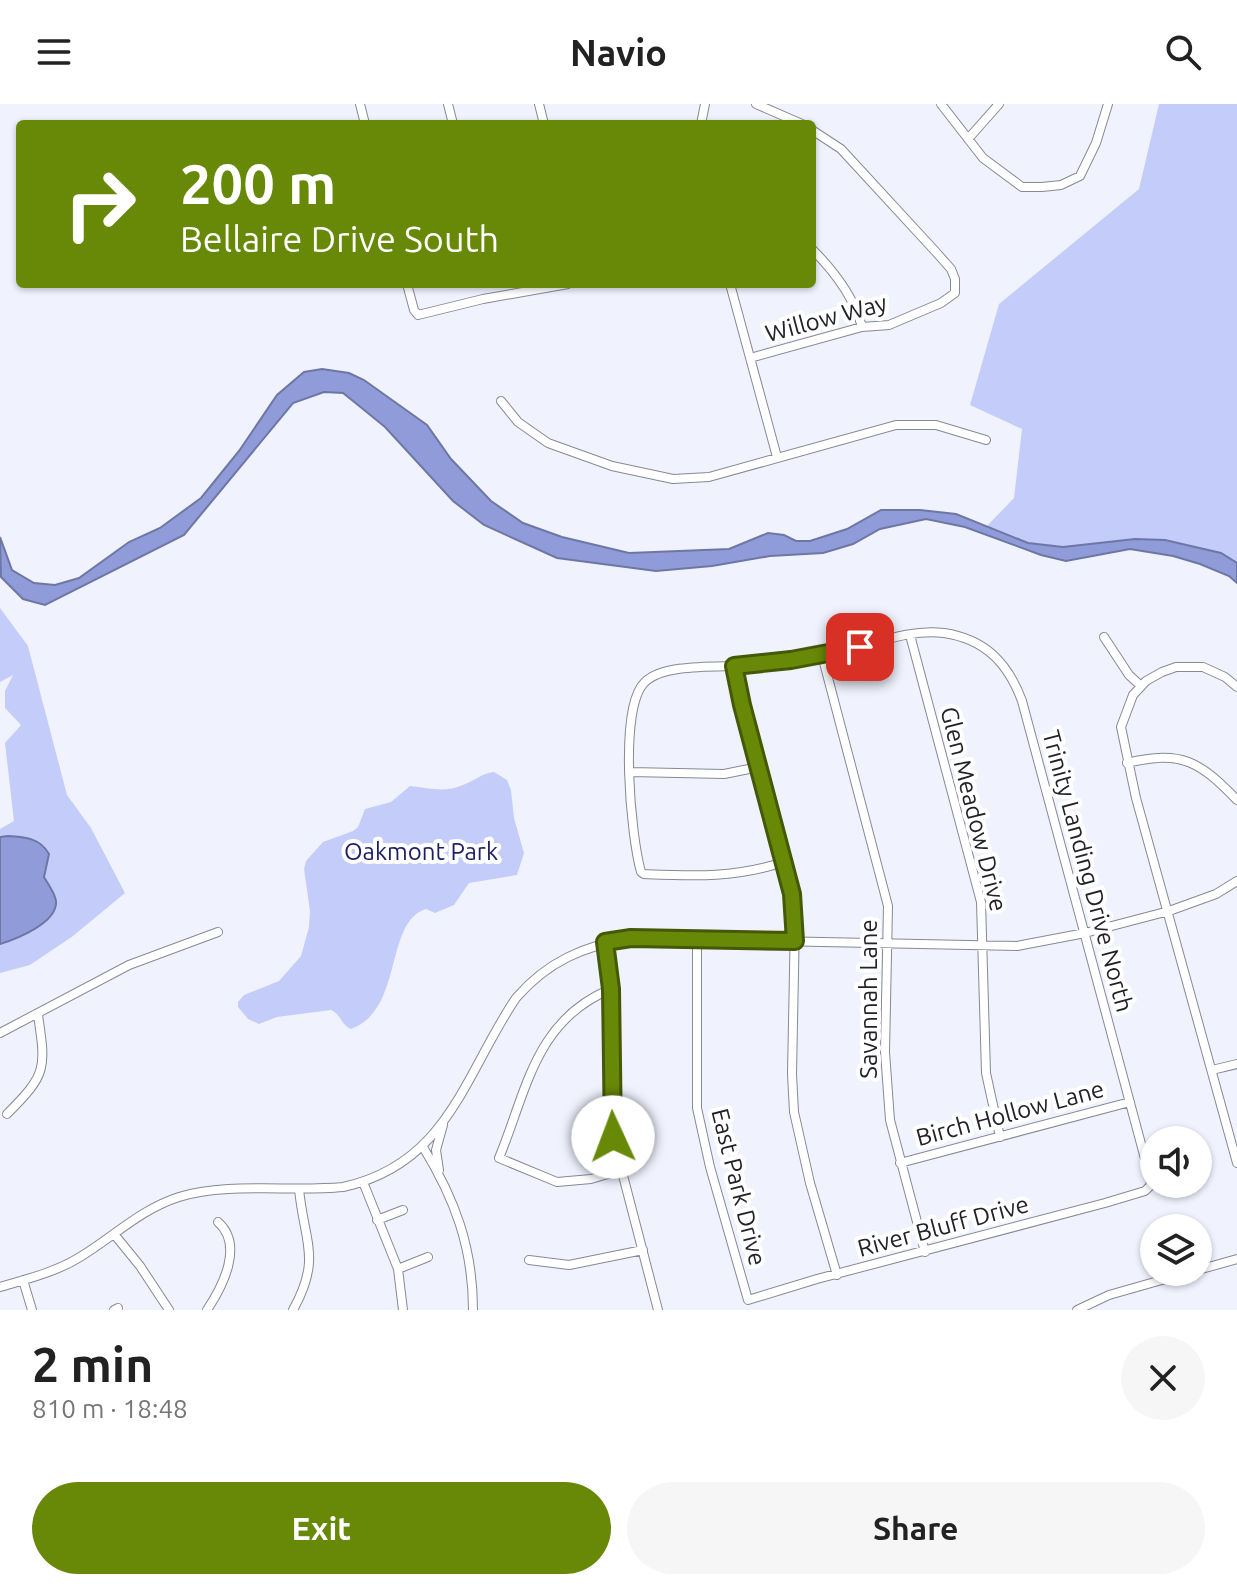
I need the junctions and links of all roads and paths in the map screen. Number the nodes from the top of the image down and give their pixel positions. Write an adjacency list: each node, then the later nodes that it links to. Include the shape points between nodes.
1 (756, 104): 5 (street)
2 (941, 104): 7 (street)
3 (999, 104): 7 (street)
4 (1108, 104): 7 (street, via 1080,176 1056,186 1022,187 983,158)
5 (793, 120)
6 (816, 133): 14 (street, Willow Way, via 841,149 955,279 954,294 941,303 889,325)
7 (968, 139)
8 (816, 253): 14 (street, via 853,302)
9 (408, 288): 13 (street, via 416,314)
10 (497, 288): 13 (street)
11 (546, 288): 13 (street)
12 (731, 288): 15 (street)
13 (498, 297)
14 (862, 327): 15 (street, Willow Way)
15 (750, 358): 18 (street)
16 (501, 401): 18 (street, via 518,422 548,443 642,474 694,479)
17 (986, 440): 18 (street, via 915,423)
18 (777, 457)
19 (910, 635): 21 (street, Trinity Landing Drive North); 33 (street, Trinity Landing Drive North, via 964,638 987,649 1008,669 1022,701); 38 (street, Glen Meadow Drive, via 981,902)
20 (1104, 637): 23 (street)
21 (822, 655): 22 (street, Trinity Landing Drive North); 37 (street, Savannah Lane, via 881,873)
22 (734, 666): 26 (street); 27 (street, Trinity Landing Drive North, via 672,670 645,682 630,716)
23 (1141, 686): 24 (street, via 1162,672 1191,666 1215,671); 25 (street, via 1122,720)
24 (1237, 687)
25 (1127, 763): 28 (street, via 1161,756 1184,760 1212,776); 31 (street)
26 (759, 767): 27 (street, via 724,774); 29 (street)
27 (631, 772): 29 (street, via 630,815 644,874 736,875)
28 (1237, 800)
29 (784, 862): 35 (street)
30 (1237, 881): 31 (street)
31 (1169, 911): 33 (street); 43 (street)
32 (218, 932): 40 (street, via 129,965)
33 (1085, 933): 38 (street); 44 (street, Trinity Landing Drive North)
34 (697, 939): 35 (street); 36 (street); 72 (street, East Park Drive, via 697,1108)
35 (795, 941): 37 (street); 68 (street, via 794,1112)
36 (605, 942): 39 (street); 46 (street, via 566,956 529,983)
37 (889, 944): 38 (street); 51 (street, Savannah Lane, via 886,1073)
38 (983, 947): 47 (street, Glen Meadow Drive, via 986,1073)
39 (611, 989): 52 (street, via 611,1121); 52 (street, via 576,1008 548,1039 499,1158 557,1182)
40 (38, 1015): 41 (street); 45 (street, via 45,1050 42,1070 29,1093)
41 (0, 1033)
42 (1237, 1064): 43 (street)
43 (1212, 1070): 50 (street)
44 (1130, 1102): 47 (street, Birch Hollow Lane); 48 (street, Trinity Landing Drive North)
45 (7, 1114)
46 (445, 1120): 49 (street); 53 (street, via 436,1150)
47 (1000, 1137): 51 (street, Birch Hollow Lane)
48 (1140, 1140)
49 (423, 1147): 53 (street); 54 (street)
50 (1237, 1162)
51 (900, 1163): 62 (street, Savannah Lane)
52 (621, 1170): 61 (street)
53 (440, 1175): 78 (street, via 462,1223)
54 (363, 1182): 55 (street); 58 (street)
55 (299, 1189): 60 (street, via 188,1194 151,1209); 76 (street, via 311,1265)
56 (1140, 1192): 62 (street, River Bluff Drive)
57 (403, 1210): 58 (street)
58 (377, 1220): 67 (street)
59 (218, 1222): 75 (street, via 230,1239 229,1258)
60 (114, 1234): 69 (street, via 59,1269); 74 (street)
61 (643, 1250): 65 (street, via 569,1265); 79 (street)
62 (925, 1252): 68 (street, River Bluff Drive)
63 (428, 1257): 67 (street)
64 (1237, 1259): 66 (street)
65 (529, 1260)
66 (1212, 1266)
67 (398, 1269): 77 (street)
68 (837, 1275): 72 (street, River Bluff Drive)
69 (23, 1280): 71 (street); 73 (street)
70 (1141, 1286): 80 (street)
71 (0, 1287)
72 (748, 1300)
73 (32, 1310)
74 (169, 1310)
75 (207, 1310)
76 (293, 1310)
77 (403, 1310)
78 (473, 1310)
79 (658, 1310)
80 (1077, 1310)

